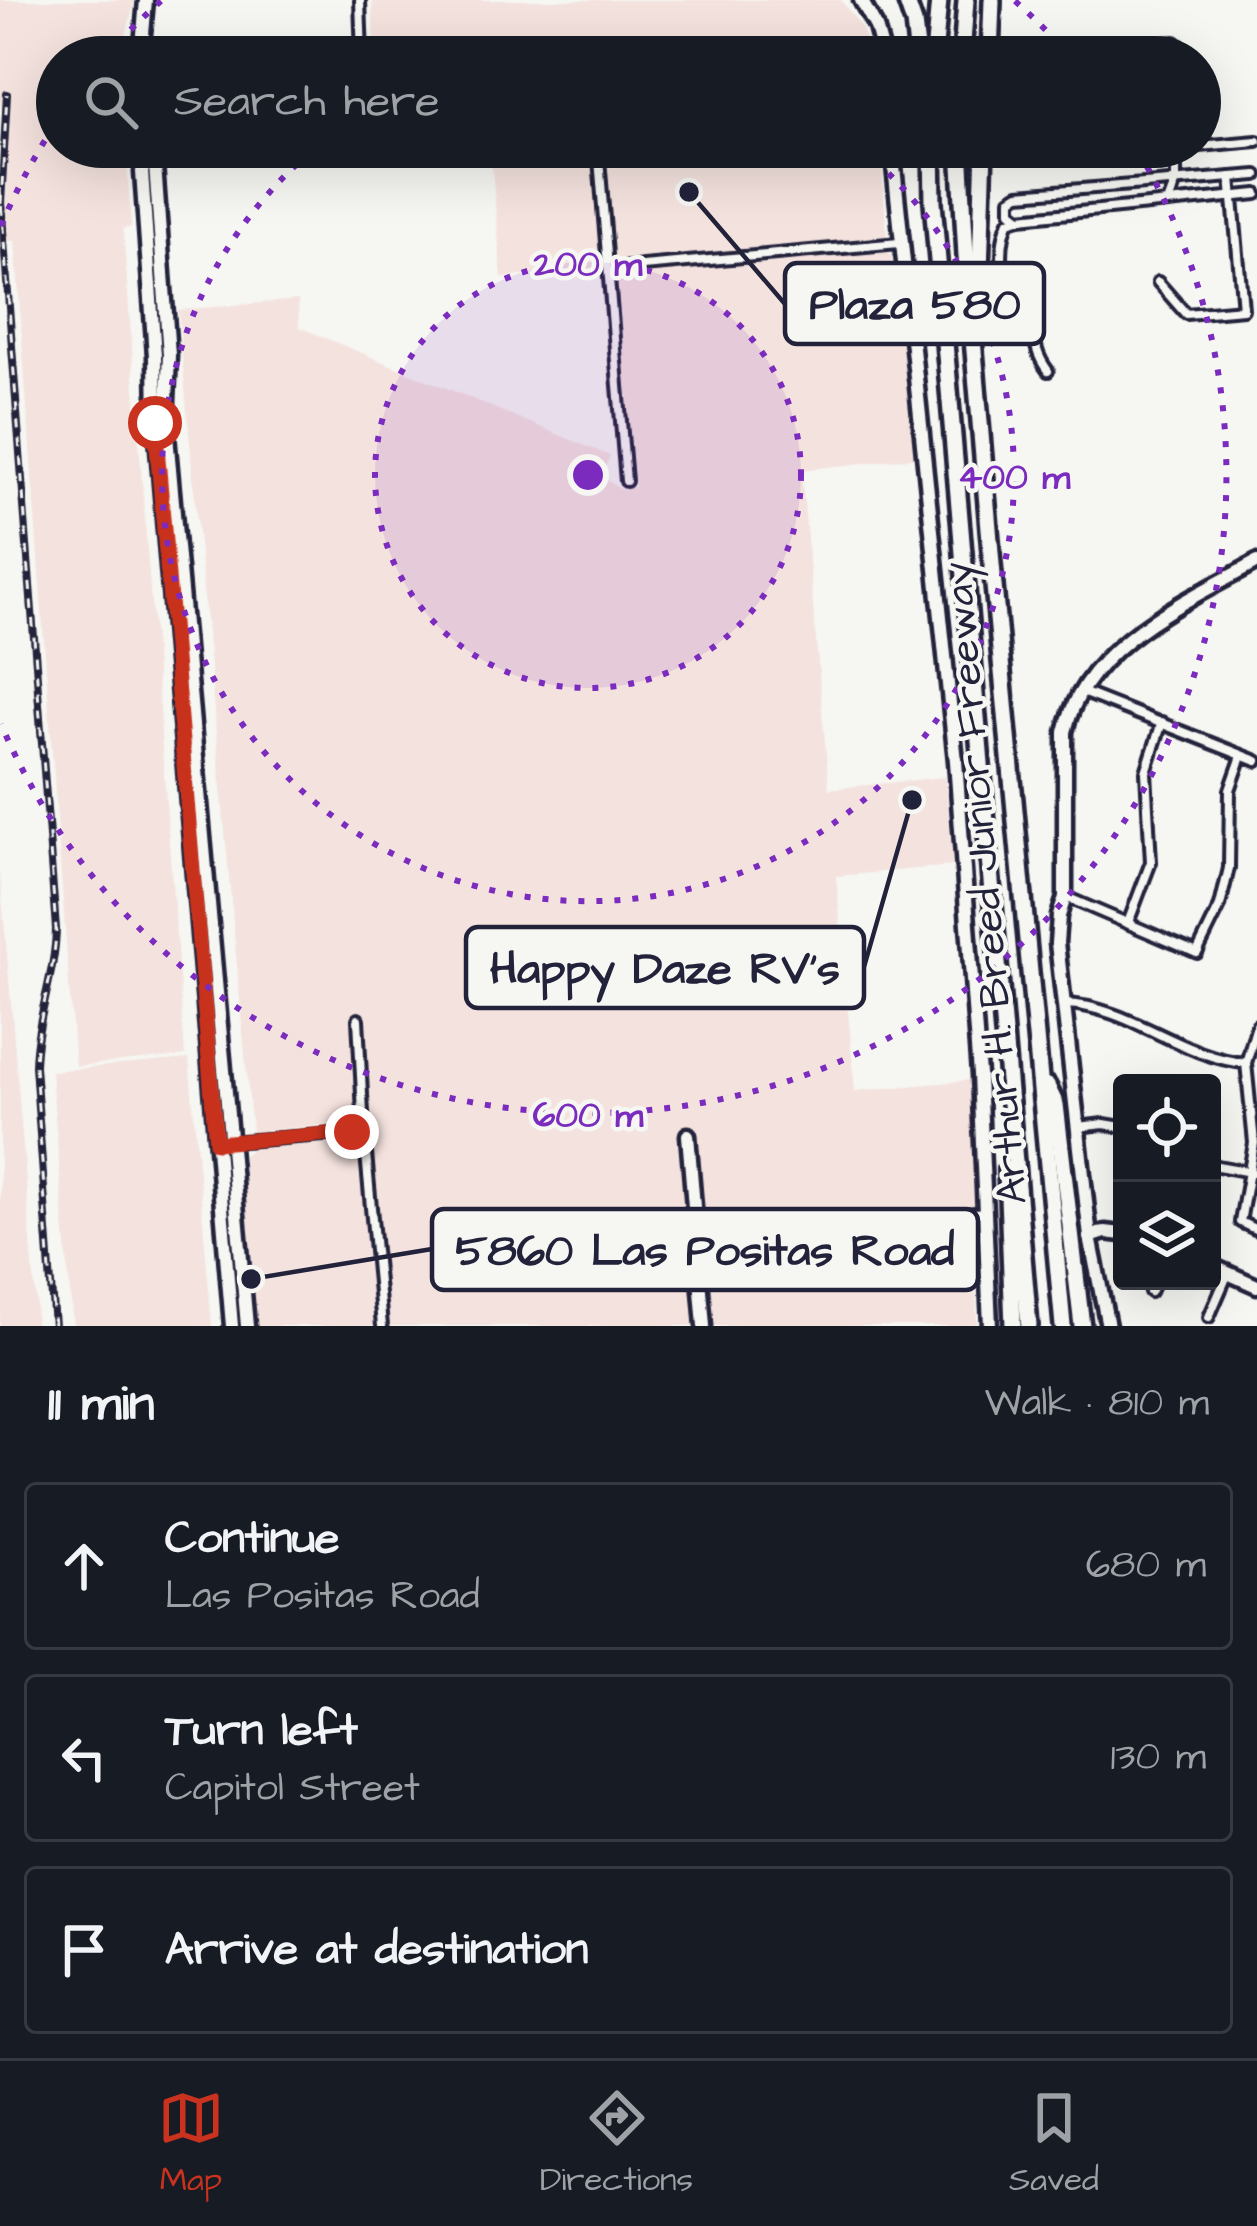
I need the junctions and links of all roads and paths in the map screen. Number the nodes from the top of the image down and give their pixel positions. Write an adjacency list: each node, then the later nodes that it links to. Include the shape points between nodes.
1 (146, 0): 10 (street)
2 (360, 0): 11 (street)
3 (861, 0): 12 (street)
4 (906, 0): 13 (highway)
5 (939, 0): 14 (highway)
6 (967, 0): 15 (highway)
7 (992, 0): 9 (highway)
8 (1005, 0): 9 (highway)
9 (992, 32): 16 (highway)
10 (143, 36)
11 (361, 36)
12 (878, 36)
13 (916, 36)
14 (936, 36)
15 (964, 36)
16 (992, 36)
17 (1257, 141): 18 (street)
18 (1221, 145)
19 (143, 168): 58 (street, via 155,423)
20 (600, 168): 36 (street)
21 (894, 168): 35 (street)
22 (923, 168): 32 (highway)
23 (932, 168): 32 (highway, Arthur H. Breed Junior Freeway)
24 (962, 168): 39 (highway, Arthur H. Breed Junior Freeway)
25 (984, 168): 39 (highway)
26 (1176, 168): 29 (street)
27 (1255, 175): 28 (street)
28 (1231, 177): 29 (street); 31 (street)
29 (1176, 181): 33 (street); 34 (street, via 1019,194 1011,211)
30 (1255, 195): 31 (street)
31 (1232, 196): 33 (street); 37 (street, via 1243,309 1186,314)
32 (933, 202): 57 (highway, Arthur H. Breed Junior Freeway)
33 (1168, 203): 34 (street)
34 (1020, 218): 38 (street, via 1002,236 1006,286 1027,300 1035,354)
35 (899, 243): 36 (street); 61 (street, via 956,761)
36 (609, 268): 40 (street)
37 (1158, 282)
38 (1048, 371)
39 (979, 382): 52 (highway, Arthur H. Breed Junior Freeway)
40 (626, 481)
41 (1257, 562): 42 (street, via 1133,637 1101,661)
42 (1081, 692): 43 (street); 46 (street, via 1065,732)
43 (1162, 722): 44 (street); 47 (street, via 1145,772 1151,862)
44 (1242, 756): 45 (street); 47 (street, via 1230,790 1229,868 1197,953)
45 (1257, 761)
46 (1065, 897): 47 (street); 48 (street, via 1058,944)
47 (1128, 923)
48 (1065, 1004): 51 (street, via 1089,1005 1215,1058); 53 (street)
49 (358, 1019): 55 (street)
50 (1257, 1025): 51 (street)
51 (1246, 1063): 60 (street, via 1254,1143)
52 (1041, 1072): 79 (highway, Arthur H. Breed Junior Freeway); 80 (highway, via 1056,1106)
53 (1078, 1126): 54 (street); 65 (street)
54 (1113, 1126)
55 (364, 1132): 58 (street); 74 (street)
56 (688, 1135): 66 (street)
57 (1013, 1138): 77 (highway, via 1006,1168); 78 (highway, Arthur H. Breed Junior Freeway)
58 (223, 1142): 62 (street); 68 (street)
59 (1221, 1167): 60 (street)
60 (1246, 1172): 63 (street, via 1240,1222)
61 (984, 1212): 66 (street); 76 (street)
62 (224, 1229): 68 (street, via 232,1230); 72 (street)
63 (1257, 1230)
64 (1113, 1233): 65 (street)
65 (1090, 1237): 81 (street)
66 (696, 1243): 75 (street)
67 (1221, 1271): 69 (street)
68 (242, 1273): 73 (street)
69 (1228, 1274): 70 (street); 71 (street)
70 (1257, 1286)
71 (1209, 1317)
72 (232, 1326)
73 (247, 1326)
74 (382, 1326)
75 (704, 1326)
76 (990, 1326)
77 (1013, 1326)
78 (1029, 1326)
79 (1063, 1326)
80 (1082, 1326)
81 (1108, 1326)

